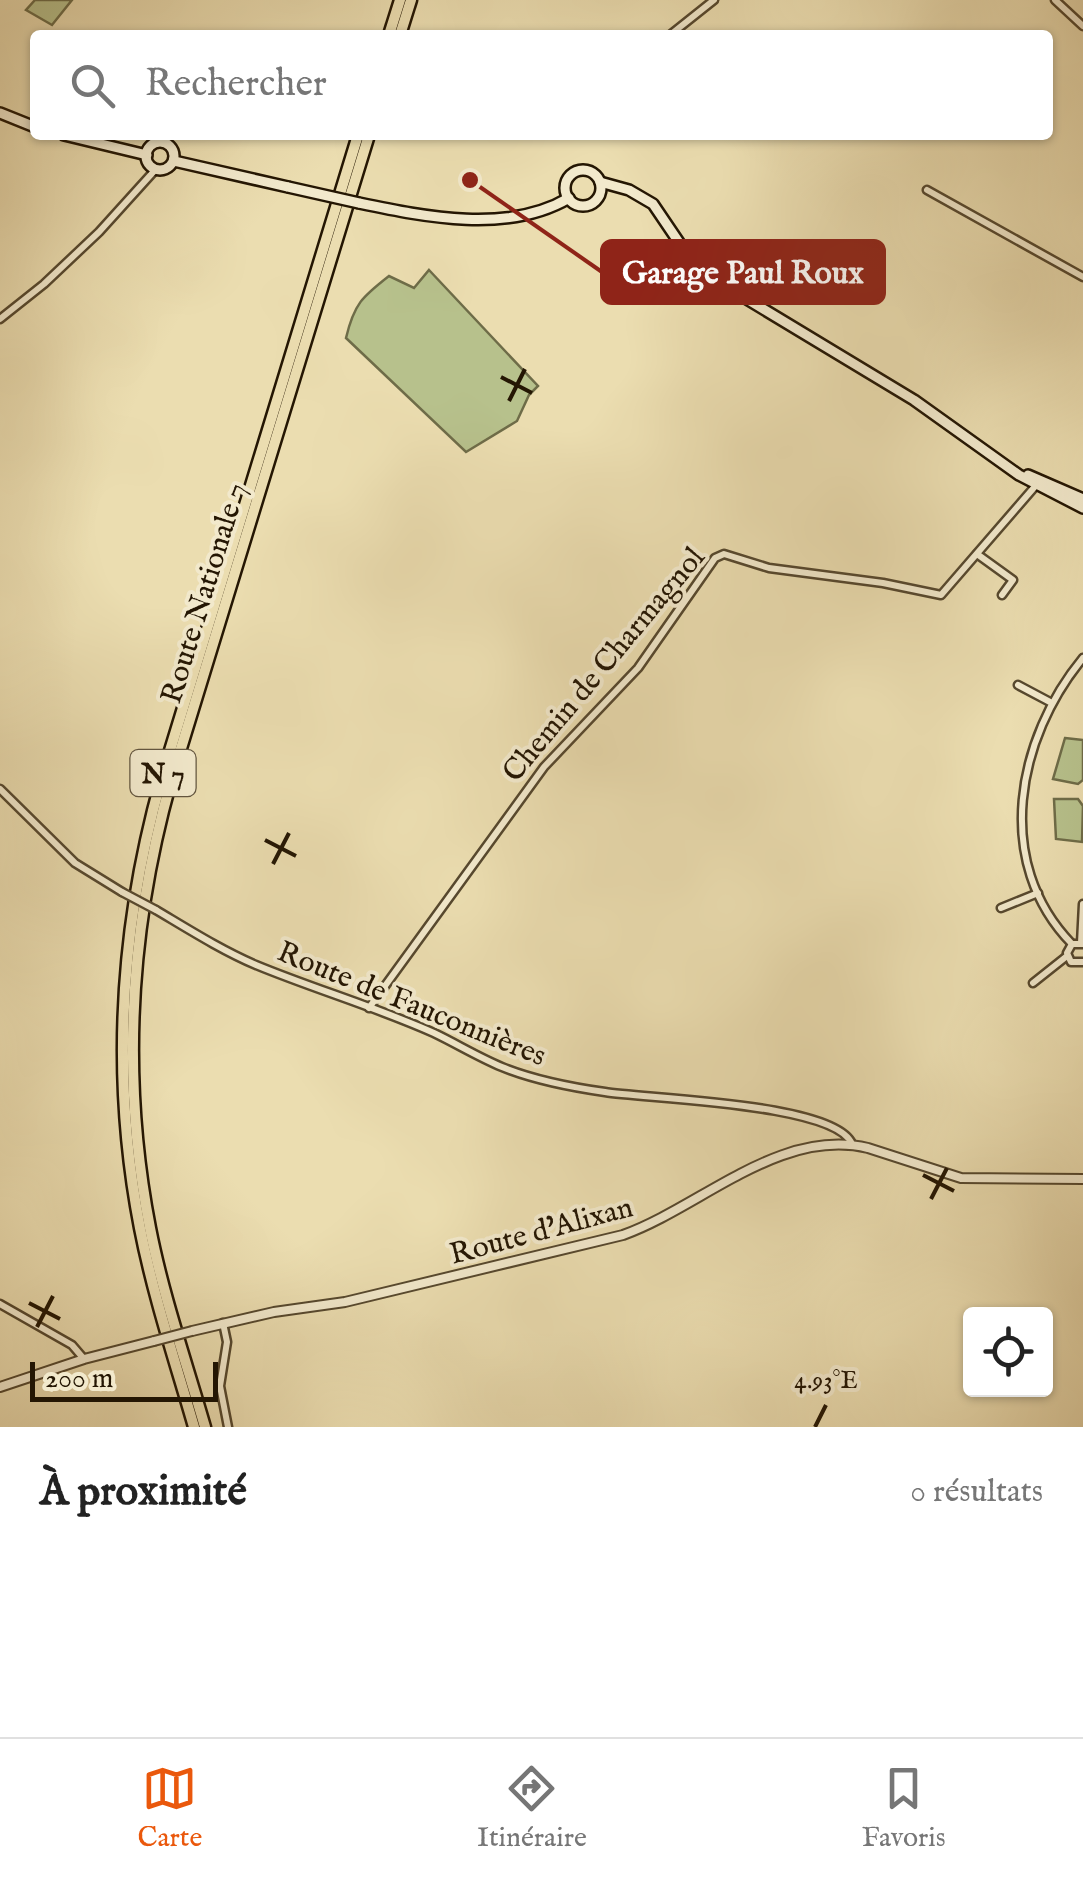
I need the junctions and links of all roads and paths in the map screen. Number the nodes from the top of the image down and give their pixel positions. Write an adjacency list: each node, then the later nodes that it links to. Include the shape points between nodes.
1 (400, 0): 6 (highway)
2 (410, 0): 7 (highway)
3 (714, 0): 8 (street)
4 (1055, 0): 5 (street)
5 (1083, 26)
6 (391, 30)
7 (401, 30)
8 (676, 30)
9 (0, 113): 10 (main road)
10 (30, 125)
11 (85, 140): 14 (main road)
12 (356, 140): 45 (highway, Route Nationale 7 / N 7, via 161,780 128,938 122,1047 130,1169 148,1263)
13 (367, 140): 46 (highway, Route Nationale 7 / N 7, via 168,790 141,918 132,1051 139,1156 158,1266)
14 (147, 155): 15 (main road, via 164,143); 16 (main road)
15 (174, 160): 16 (main road); 19 (main road, bridge, via 417,214 530,216)
16 (156, 169): 21 (street, via 85,246)
17 (600, 182): 19 (main road, via 590,204); 19 (main road, via 591,172 574,172); 22 (main road, via 653,204 697,269)
18 (927, 190): 20 (street)
19 (569, 198)
20 (1083, 277)
21 (0, 318)
22 (1038, 483): 23 (main road); 24 (main road); 25 (street, Chemin de Charmagnol)
23 (1083, 499)
24 (1083, 508)
25 (976, 554): 26 (street, via 1013,580); 38 (street, Chemin de Charmagnol, via 941,595 770,568 724,554 714,558 638,668 544,767)
26 (1002, 596)
27 (1083, 658): 29 (street)
28 (1018, 685): 29 (street)
29 (1050, 702): 31 (street, via 1032,745 1023,793 1023,838)
30 (0, 789): 38 (street, Route de Fauconnières, bridge, via 75,863 122,892 252,963)
31 (1038, 894): 33 (street); 34 (street)
32 (1083, 904): 34 (street)
33 (1001, 908)
34 (1078, 944): 35 (street)
35 (1067, 956): 36 (street, via 1074,964); 37 (street)
36 (1083, 962)
37 (1033, 982)
38 (368, 1008): 39 (street, Route de Fauconnières, via 546,1081 774,1111 834,1127)
39 (852, 1144): 40 (street, Route d'Alixan, via 961,1178); 42 (street, Route d'Alixan, via 820,1145 775,1159 623,1236 345,1302)
40 (1083, 1178)
41 (0, 1304): 43 (street)
42 (224, 1323): 43 (street, Route d'Alixan, bridge); 47 (street, via 220,1386)
43 (84, 1359): 44 (street, Route d'Alixan)
44 (0, 1387)
45 (194, 1427)
46 (205, 1427)
47 (228, 1427)

